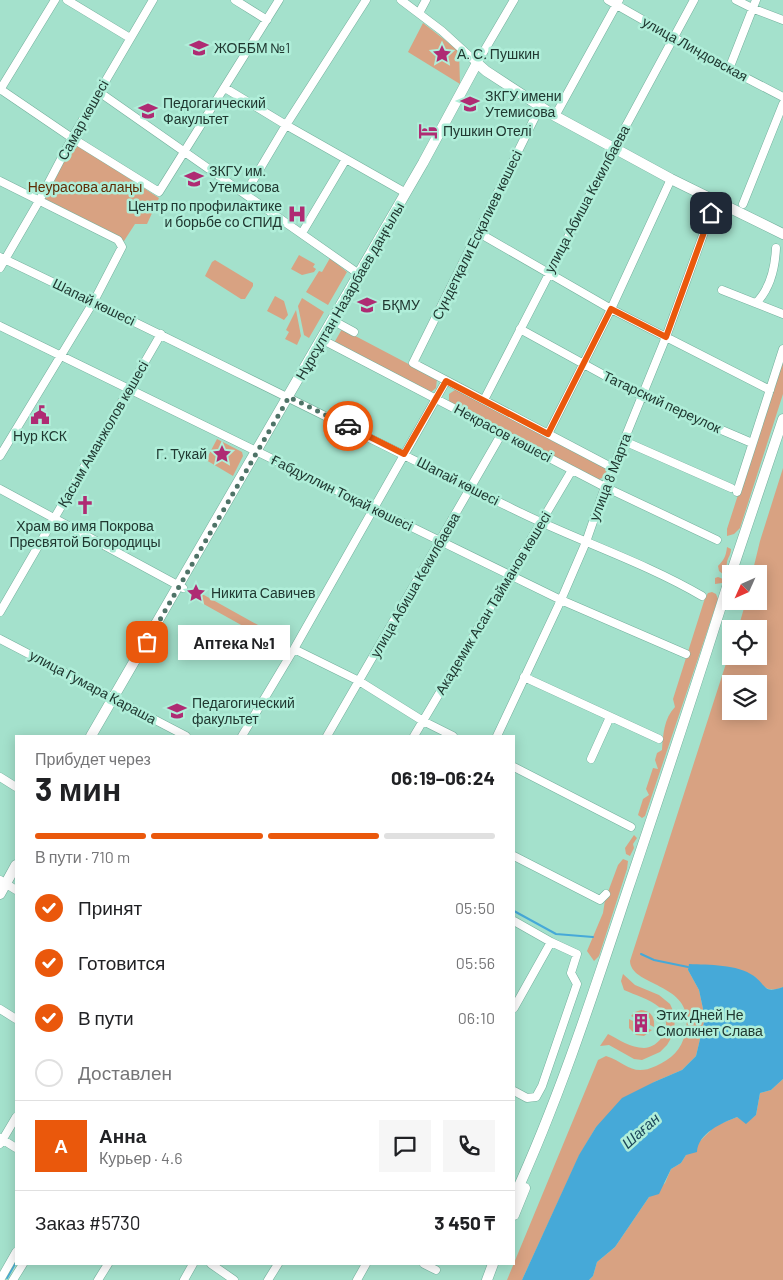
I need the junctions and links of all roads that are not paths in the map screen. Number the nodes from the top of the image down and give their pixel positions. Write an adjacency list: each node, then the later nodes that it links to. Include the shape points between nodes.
1 (55, 0): 24 (street)
2 (67, 0): 20 (street)
3 (154, 0): 20 (street, Самар көшесі)
4 (234, 0): 17 (street)
5 (279, 0): 17 (street)
6 (366, 0): 30 (street)
7 (401, 0): 16 (street)
8 (426, 0): 16 (street)
9 (514, 0): 21 (street, Нұрсұлтан Назарбаев даңғылы)
10 (608, 0): 14 (street, улица Линдовская)
11 (694, 0): 19 (street, улица Абиша Кекилбаева)
12 (736, 0): 15 (street)
13 (756, 0): 15 (street)
14 (617, 2): 19 (street, улица Линдовская); 29 (street)
15 (754, 9): 18 (street); 22 (street)
16 (418, 13): 21 (street)
17 (268, 20): 23 (street)
18 (783, 20)
19 (674, 37): 22 (street, улица Линдовская); 32 (street, улица Абиша Кекилбаева)
20 (130, 38): 25 (street, Самар көшесі)
21 (477, 63): 28 (main road); 37 (main road, Нұрсұлтан Назарбаев даңғылы)
22 (729, 69): 26 (street, улица Линдовская)
23 (226, 88): 30 (street); 33 (street)
24 (0, 90): 31 (street)
25 (99, 92): 31 (street, Самар көшесі); 33 (street)
26 (783, 97)
27 (783, 104): 40 (street)
28 (540, 107): 29 (main road); 43 (street, Сүндетқали Есқалиев көшесі)
29 (555, 116): 32 (main road)
30 (286, 125): 34 (street); 38 (street)
31 (72, 138): 33 (street, via 159,192); 39 (street, Самар көшесі)
32 (614, 148): 35 (main road); 48 (street, улица Абиша Кекилбаева)
33 (185, 152): 38 (street)
34 (346, 159): 37 (street); 42 (street)
35 (671, 179): 44 (main road); 53 (street)
36 (0, 181): 39 (street)
37 (406, 193): 49 (main road, Нұрсұлтан Назарбаев даңғылы)
38 (245, 194): 42 (street)
39 (39, 201): 46 (street, Самар көшесі); 51 (street, via 118,240 122,247)
40 (743, 204)
41 (711, 213): 60 (street, улица 8 Марта)
42 (302, 233): 49 (street)
43 (479, 233): 48 (street); 64 (street, Сүндетқали Есқалиев көшесі)
44 (783, 234)
45 (776, 248): 52 (street, via 775,266)
46 (2, 258): 47 (street, Самар көшесі); 51 (street, Шапай көшесі)
47 (0, 268)
48 (549, 273): 53 (street); 57 (street, улица Абиша Кекилбаева)
49 (359, 274): 55 (main road, Нұрсұлтан Назарбаев даңғылы)
50 (722, 290): 52 (street)
51 (94, 302): 59 (street, Шапай көшесі); 63 (street)
52 (756, 304): 54 (street)
53 (611, 309): 60 (street); 65 (street)
54 (783, 314)
55 (332, 320): 58 (street); 61 (main road, Нұрсұлтан Назарбаев даңғылы)
56 (0, 326): 63 (street, Ғабдуллин Тоқай көшесі)
57 (520, 330): 65 (street, Татарский переулок); 72 (street, улица Абиша Кекилбаева)
58 (354, 332)
59 (161, 334): 67 (street, Қасым Аманжолов көшесі); 70 (street, Шапай көшесі)
60 (666, 337): 68 (street); 69 (street, улица 8 Марта)
61 (321, 339): 70 (main road, Нұрсұлтан Назарбаев даңғылы); 71 (street, Некрасов көшесі)
62 (783, 348): 68 (street)
63 (60, 356): 67 (street, Ғабдуллин Тоқай көшесі); 81 (street)
64 (413, 363): 66 (street, Некрасов көшесі)
65 (584, 364): 69 (street, Татарский переулок); 75 (street)
66 (446, 381): 71 (street); 72 (street, Некрасов көшесі)
67 (129, 389): 79 (street, Ғабдуллин Тоқай көшесі); 88 (street, Қасым Аманжолов көшесі)
68 (770, 390): 78 (street)
69 (642, 396): 77 (street, улица 8 Марта); 78 (street, Татарский переулок)
70 (289, 397): 79 (main road, Нұрсұлтан Назарбаев даңғылы); 80 (street, Шапай көшесі)
71 (436, 399): 74 (street, Некрасов көшесі); 80 (street)
72 (484, 400): 75 (street, Некрасов көшесі)
73 (783, 419): 93 (main road)
74 (502, 433): 83 (street, Некрасов көшесі); 85 (street, улица Абиша Кекилбаева)
75 (548, 434): 82 (street, Некрасов көшесі)
76 (783, 437): 94 (main road)
77 (624, 441): 78 (street, via 734,490); 82 (street, улица 8 Марта)
78 (752, 443)
79 (257, 452): 87 (street, Ғабдуллин Тоқай көшесі); 96 (main road, Нұрсұлтан Назарбаев даңғылы)
80 (404, 454): 85 (street, Шапай көшесі); 87 (street)
81 (0, 456)
82 (613, 468): 84 (street, улица 8 Марта)
83 (572, 470): 84 (street, Некрасов көшесі); 89 (street, Академик Асан Тайманов көшесі)
84 (605, 487): 91 (street, Некрасов көшесі); 92 (street, улица 8 Марта)
85 (471, 488): 89 (street, Шапай көшесі); 90 (street, улица Абиша Кекилбаева)
86 (0, 489): 88 (street)
87 (374, 509): 90 (street, Ғабдуллин Тоқай көшесі); 103 (street)
88 (54, 519): 96 (street); 101 (street, Қасым Аманжолов көшесі)
89 (541, 523): 92 (street, Шапай көшесі); 95 (street, Академик Асан Тайманов көшесі)
90 (439, 540): 95 (street, Ғабдуллин Тоқай көшесі); 106 (street, улица Абиша Кекилбаева)
91 (718, 540)
92 (586, 542): 97 (street, Шапай көшесі); 98 (street, улица 8 Марта)
93 (734, 565)
94 (741, 565)
95 (510, 574): 98 (street, Ғабдуллин Тоқай көшесі); 109 (street, Академик Асан Тайманов көшесі)
96 (181, 587): 107 (main road, Нұрсұлтан Назарбаев даңғылы)
97 (702, 596)
98 (561, 600): 104 (street, Ғабдуллин Тоқай көшесі); 105 (street, улица 8 Марта)
99 (722, 603): 138 (main road, via 592,1000)
100 (726, 610): 138 (main road, via 597,1002 559,1105)
101 (0, 612)
102 (0, 639): 107 (street, улица Гумара Караша)
103 (294, 649): 106 (street); 112 (street)
104 (686, 654)
105 (524, 677): 108 (street); 116 (street, улица 8 Марта)
106 (359, 681): 109 (street); 113 (street, улица Абиша Кекилбаева)
107 (114, 697): 110 (main road, Нұрсұлтан Назарбаев даңғылы); 111 (street, улица Гумара Караша)
108 (610, 717): 117 (street); 118 (street)
109 (423, 721): 114 (street, Академик Асан Тайманов көшесі); 115 (street)
110 (93, 735)
111 (184, 735)
112 (243, 735)
113 (328, 735)
114 (415, 735)
115 (451, 735)
116 (497, 735)
117 (659, 739)
118 (591, 759)
119 (515, 768): 122 (street)
120 (0, 777): 121 (street)
121 (15, 786)
122 (631, 827)
123 (515, 857): 128 (street, via 600,900)
124 (15, 866): 125 (main road)
125 (3, 882): 126 (street); 127 (main road)
126 (15, 889)
127 (0, 894)
128 (606, 894)
129 (515, 922): 130 (street)
130 (551, 942): 131 (street); 134 (street, via 577,954 570,973 577,984 536,1097 527,1098)
131 (515, 1006)
132 (0, 1009): 133 (street)
133 (15, 1018)
134 (515, 1092)
135 (15, 1119): 136 (street)
136 (1, 1141): 137 (street)
137 (15, 1148)
138 (516, 1195)
139 (15, 1254): 150 (street)
140 (22, 1265): 151 (street)
141 (107, 1265): 152 (street)
142 (192, 1265): 153 (street)
143 (212, 1265): 154 (street)
144 (277, 1265): 155 (street)
145 (365, 1265): 156 (street)
146 (426, 1265): 149 (street)
147 (486, 1265): 157 (main road)
148 (493, 1265): 158 (main road)
149 (436, 1270)
150 (0, 1280)
151 (13, 1280)
152 (98, 1280)
153 (184, 1280)
154 (234, 1280)
155 (268, 1280)
156 (356, 1280)
157 (480, 1280)
158 (487, 1280)

